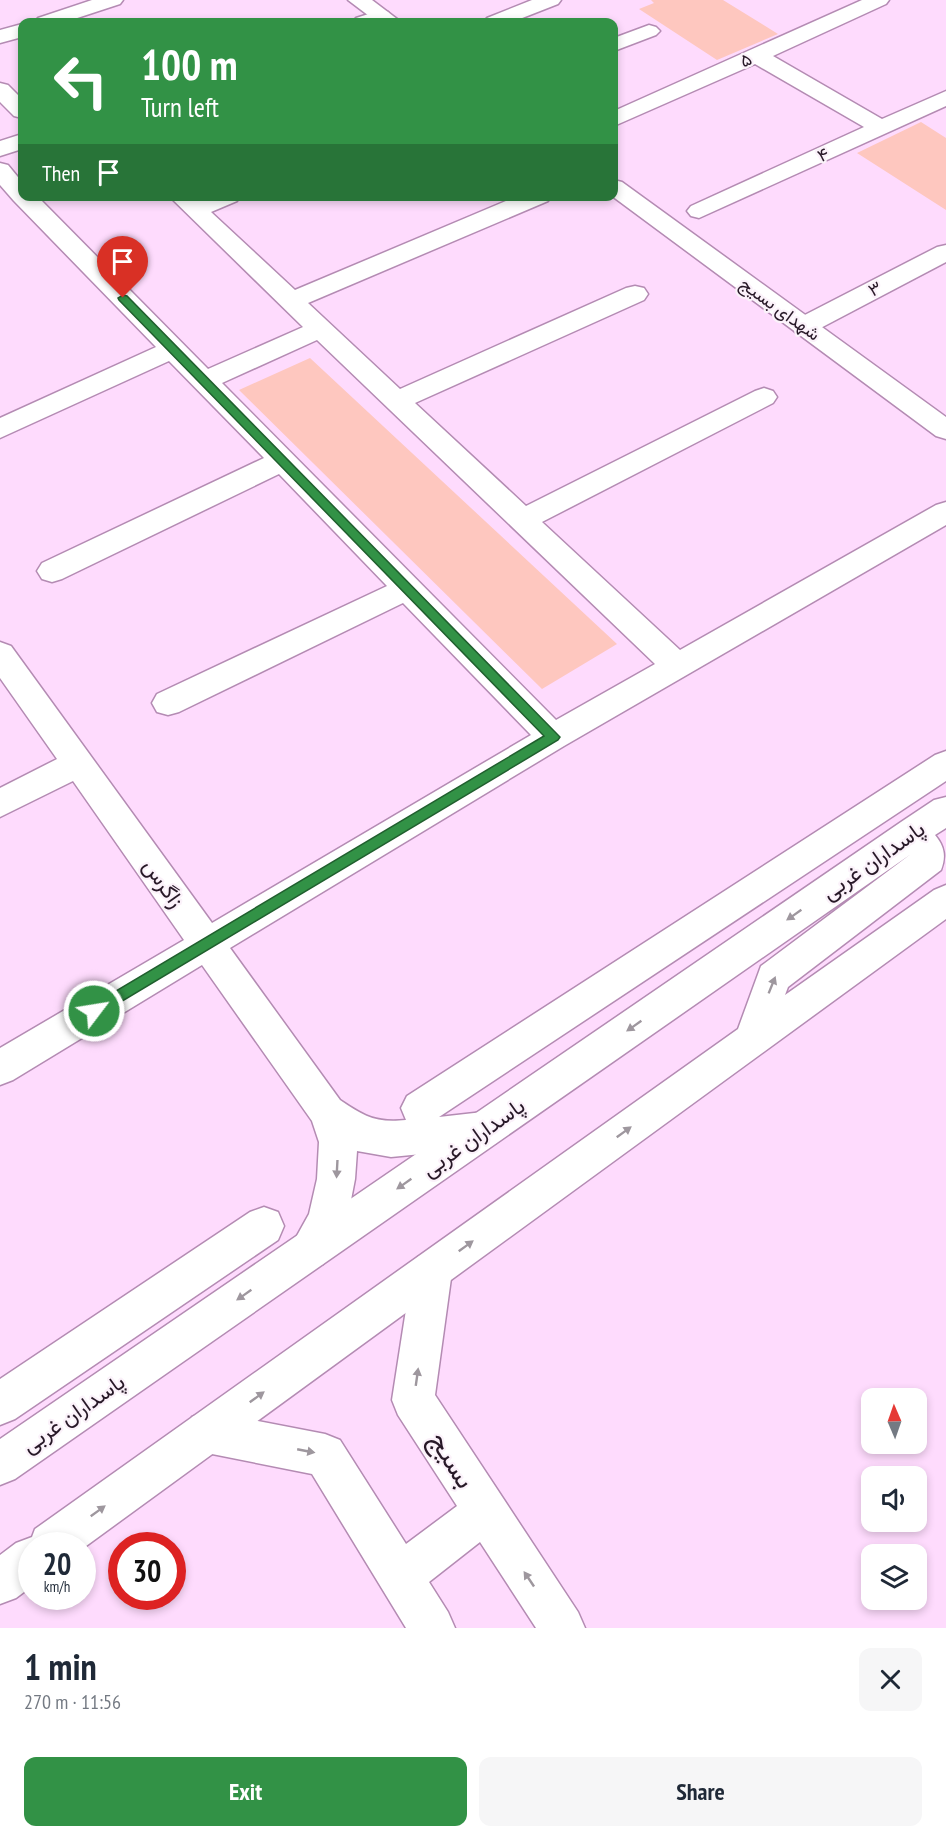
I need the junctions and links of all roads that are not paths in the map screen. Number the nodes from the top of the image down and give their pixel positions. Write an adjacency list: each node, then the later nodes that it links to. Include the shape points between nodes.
1 (113, 0): 5 (street)
2 (358, 0): 6 (street)
3 (551, 0): 7 (street)
4 (879, 0): 12 (street, ۵)
5 (57, 18)
6 (376, 18)
7 (504, 18)
8 (18, 31): 10 (street)
9 (650, 31): 11 (street)
10 (0, 37)
11 (618, 43)
12 (756, 55): 16 (street, ۵); 17 (street)
13 (0, 90): 15 (street)
14 (946, 98): 17 (street, ۴)
15 (18, 107)
16 (618, 117)
17 (880, 128): 26 (street, ۴)
18 (18, 142): 19 (street)
19 (0, 149)
20 (0, 170): 22 (street)
21 (618, 191): 30 (street, شهدای بسیج)
22 (16, 196)
23 (21, 201): 32 (street)
24 (528, 201): 29 (street)
25 (187, 203): 29 (street)
26 (699, 211)
27 (946, 252): 30 (street, ۳)
28 (635, 294): 35 (street)
29 (291, 302): 31 (street)
30 (804, 326): 37 (street, شهدای بسیج)
31 (320, 329): 33 (street); 35 (street)
32 (173, 349): 33 (street); 36 (street)
33 (204, 381): 38 (street)
34 (764, 397): 40 (street)
35 (396, 401): 40 (street)
36 (0, 429)
37 (946, 430)
38 (282, 461): 41 (street); 42 (street)
39 (946, 512): 44 (street)
40 (522, 520): 44 (street)
41 (52, 571)
42 (408, 588): 45 (street); 46 (street)
43 (0, 654): 47 (street, زاگرس)
44 (677, 666): 46 (street)
45 (168, 703)
46 (553, 737): 54 (street)
47 (78, 763): 49 (street); 54 (street, زاگرس)
48 (946, 764): 53 (street)
49 (0, 804)
50 (946, 810): 51 (street, پاسداران غربی)
51 (913, 832): 55 (street, پاسداران غربی, one-way to 55); 56 (street, one-way to 51, via 774,977 929,860 927,849)
52 (946, 900): 56 (street)
53 (700, 925): 55 (street); 58 (street)
54 (207, 944): 57 (street); 59 (street, زاگرس)
55 (731, 958): 60 (street, پاسداران غربی, one-way to 60)
56 (752, 1040): 63 (street, one-way to 56)
57 (0, 1068)
58 (420, 1108)
59 (327, 1112): 60 (street, زاگرس, via 357,1133 391,1138); 62 (street, زاگرس, one-way to 62, via 338,1142 336,1179 327,1221)
60 (483, 1130): 62 (street, پاسداران غربی, one-way to 62)
61 (264, 1226): 64 (street)
62 (309, 1250): 66 (street, پاسداران غربی, one-way to 66)
63 (432, 1271): 65 (street, one-way to 63); 67 (street, بسیج, one-way to 63, via 414,1400)
64 (0, 1404)
65 (207, 1432): 68 (street, one-way to 65); 70 (street, one-way to 70, via 325,1455)
66 (0, 1464)
67 (484, 1512): 70 (street); 73 (street, بسیج, one-way to 67)
68 (69, 1532)
69 (18, 1569): 71 (street)
70 (399, 1577): 72 (street)
71 (0, 1582)
72 (432, 1628)
73 (562, 1628)

